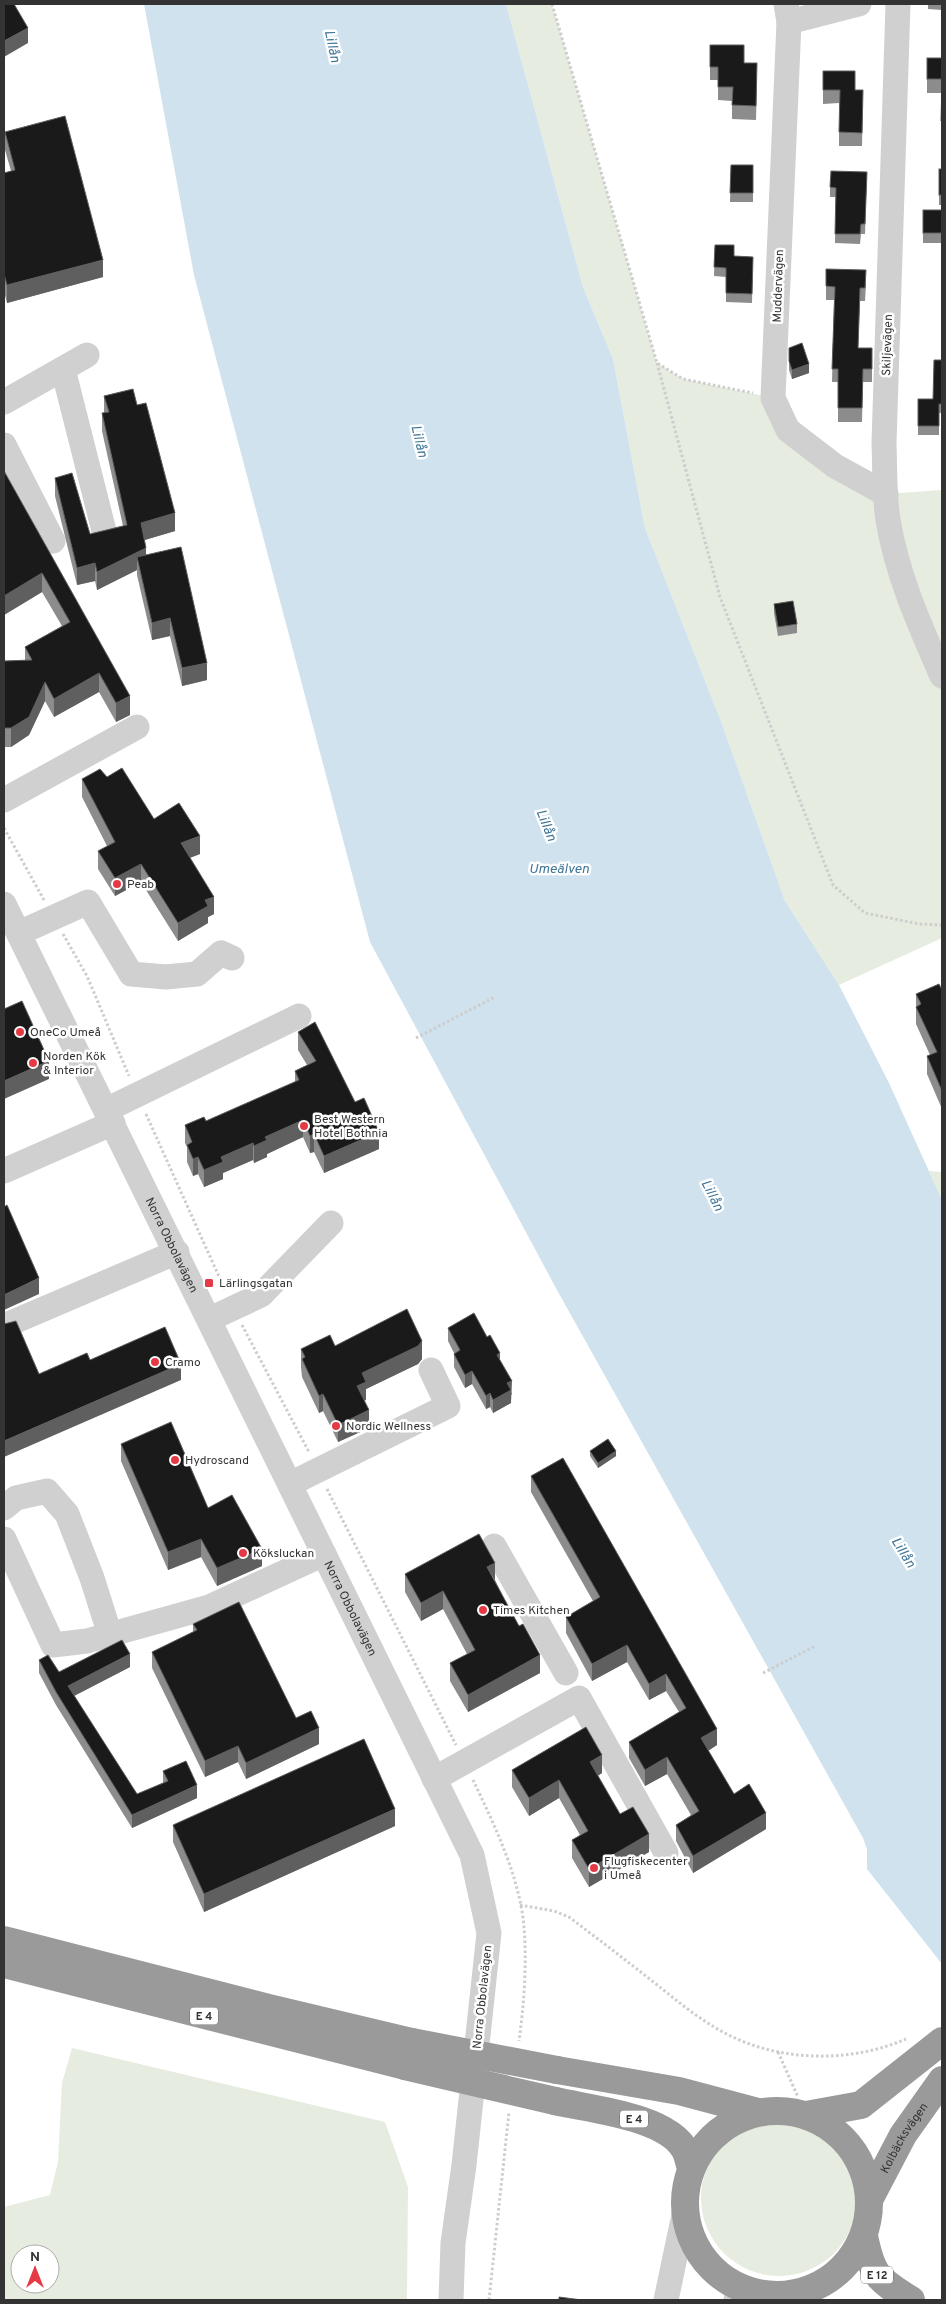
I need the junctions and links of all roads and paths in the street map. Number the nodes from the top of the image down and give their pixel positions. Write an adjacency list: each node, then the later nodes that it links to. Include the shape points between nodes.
1 (552, 4): 6 (path)
2 (858, 4): 4 (street, Muddervägen)
3 (898, 4): 11 (street, Skiljevägen, via 884,443)
4 (788, 13): 8 (street, Muddervägen)
5 (87, 355): 7 (street)
6 (657, 363): 8 (path, via 683,378); 20 (path, via 720,597 833,885 865,913 919,924)
7 (63, 369): 9 (street); 12 (street)
8 (773, 398): 11 (street, Muddervägen, via 788,430 835,466)
9 (4, 402)
10 (4, 445): 13 (street)
11 (886, 494): 14 (street, Skiljevägen, via 888,521 908,598)
12 (104, 531)
13 (52, 540)
14 (942, 676)
15 (137, 727): 16 (street)
16 (4, 800)
17 (4, 828): 19 (path)
18 (4, 904): 21 (street, Norra Obbolavägen)
19 (48, 907)
20 (942, 925)
21 (19, 933): 23 (street, via 88,902 131,974 166,977 197,974 221,953); 28 (street, Norra Obbolavägen)
22 (62, 933): 27 (path, via 87,976)
23 (232, 958)
24 (495, 997): 26 (path)
25 (299, 1016): 27 (street)
26 (416, 1038)
27 (137, 1094): 28 (street); 32 (path)
28 (110, 1116): 29 (street); 31 (street, Norra Obbolavägen)
29 (4, 1171)
30 (330, 1223): 33 (street, via 261,1295)
31 (176, 1252): 33 (street, Norra Obbolavägen); 35 (street)
32 (229, 1298)
33 (210, 1319): 38 (street, Norra Obbolavägen)
34 (241, 1323): 37 (path)
35 (4, 1326)
36 (431, 1370): 38 (street, via 448,1406)
37 (312, 1459)
38 (290, 1484): 43 (street, Norra Obbolavägen)
39 (326, 1486): 48 (path)
40 (4, 1508): 44 (street, via 16,1498 47,1491 66,1514 92,1578)
41 (4, 1539): 44 (street, via 53,1645)
42 (494, 1546): 46 (street)
43 (324, 1554): 44 (street, via 209,1607); 49 (street, Norra Obbolavägen)
44 (110, 1635)
45 (815, 1646): 47 (path)
46 (566, 1673)
47 (763, 1673)
48 (465, 1762): 49 (street); 50 (street, via 579,1698); 54 (path, via 506,1856 520,1905 568,1917 699,2017 734,2038)
49 (434, 1779): 65 (street, Norra Obbolavägen, via 472,1856 489,1933 453,2243)
50 (666, 1853)
51 (4, 1940): 55 (highway, E 4, via 269,2008)
52 (4, 1964): 55 (highway, E 4)
53 (929, 2042): 54 (path, via 836,2056); 58 (highway, E 4, via 873,2098 861,2105)
54 (777, 2052): 58 (path)
55 (408, 2054): 57 (highway, E 4, bridge, via 557,2070 679,2091); 59 (highway, E 4, bridge, via 554,2101 658,2126 685,2150)
56 (942, 2080): 60 (highway, Kolbäcksvägen / E 4, via 903,2136)
57 (758, 2112): 58 (highway, E 4, via 783,2110); 59 (highway, E 4, via 720,2130 705,2145)
58 (806, 2115): 60 (highway, E 4, via 824,2123 842,2137 857,2156 866,2176)
59 (691, 2168): 61 (highway, E 4)
60 (870, 2198): 62 (highway, E 4)
61 (685, 2210): 63 (highway, E 4, via 688,2229 705,2260); 66 (street)
62 (864, 2236): 64 (highway, E 4, via 854,2254 830,2279); 67 (highway, E 12, via 869,2263 876,2274)
63 (746, 2297): 64 (highway, E 4)
64 (797, 2297)
65 (451, 2300)
66 (666, 2300)
67 (911, 2300)

